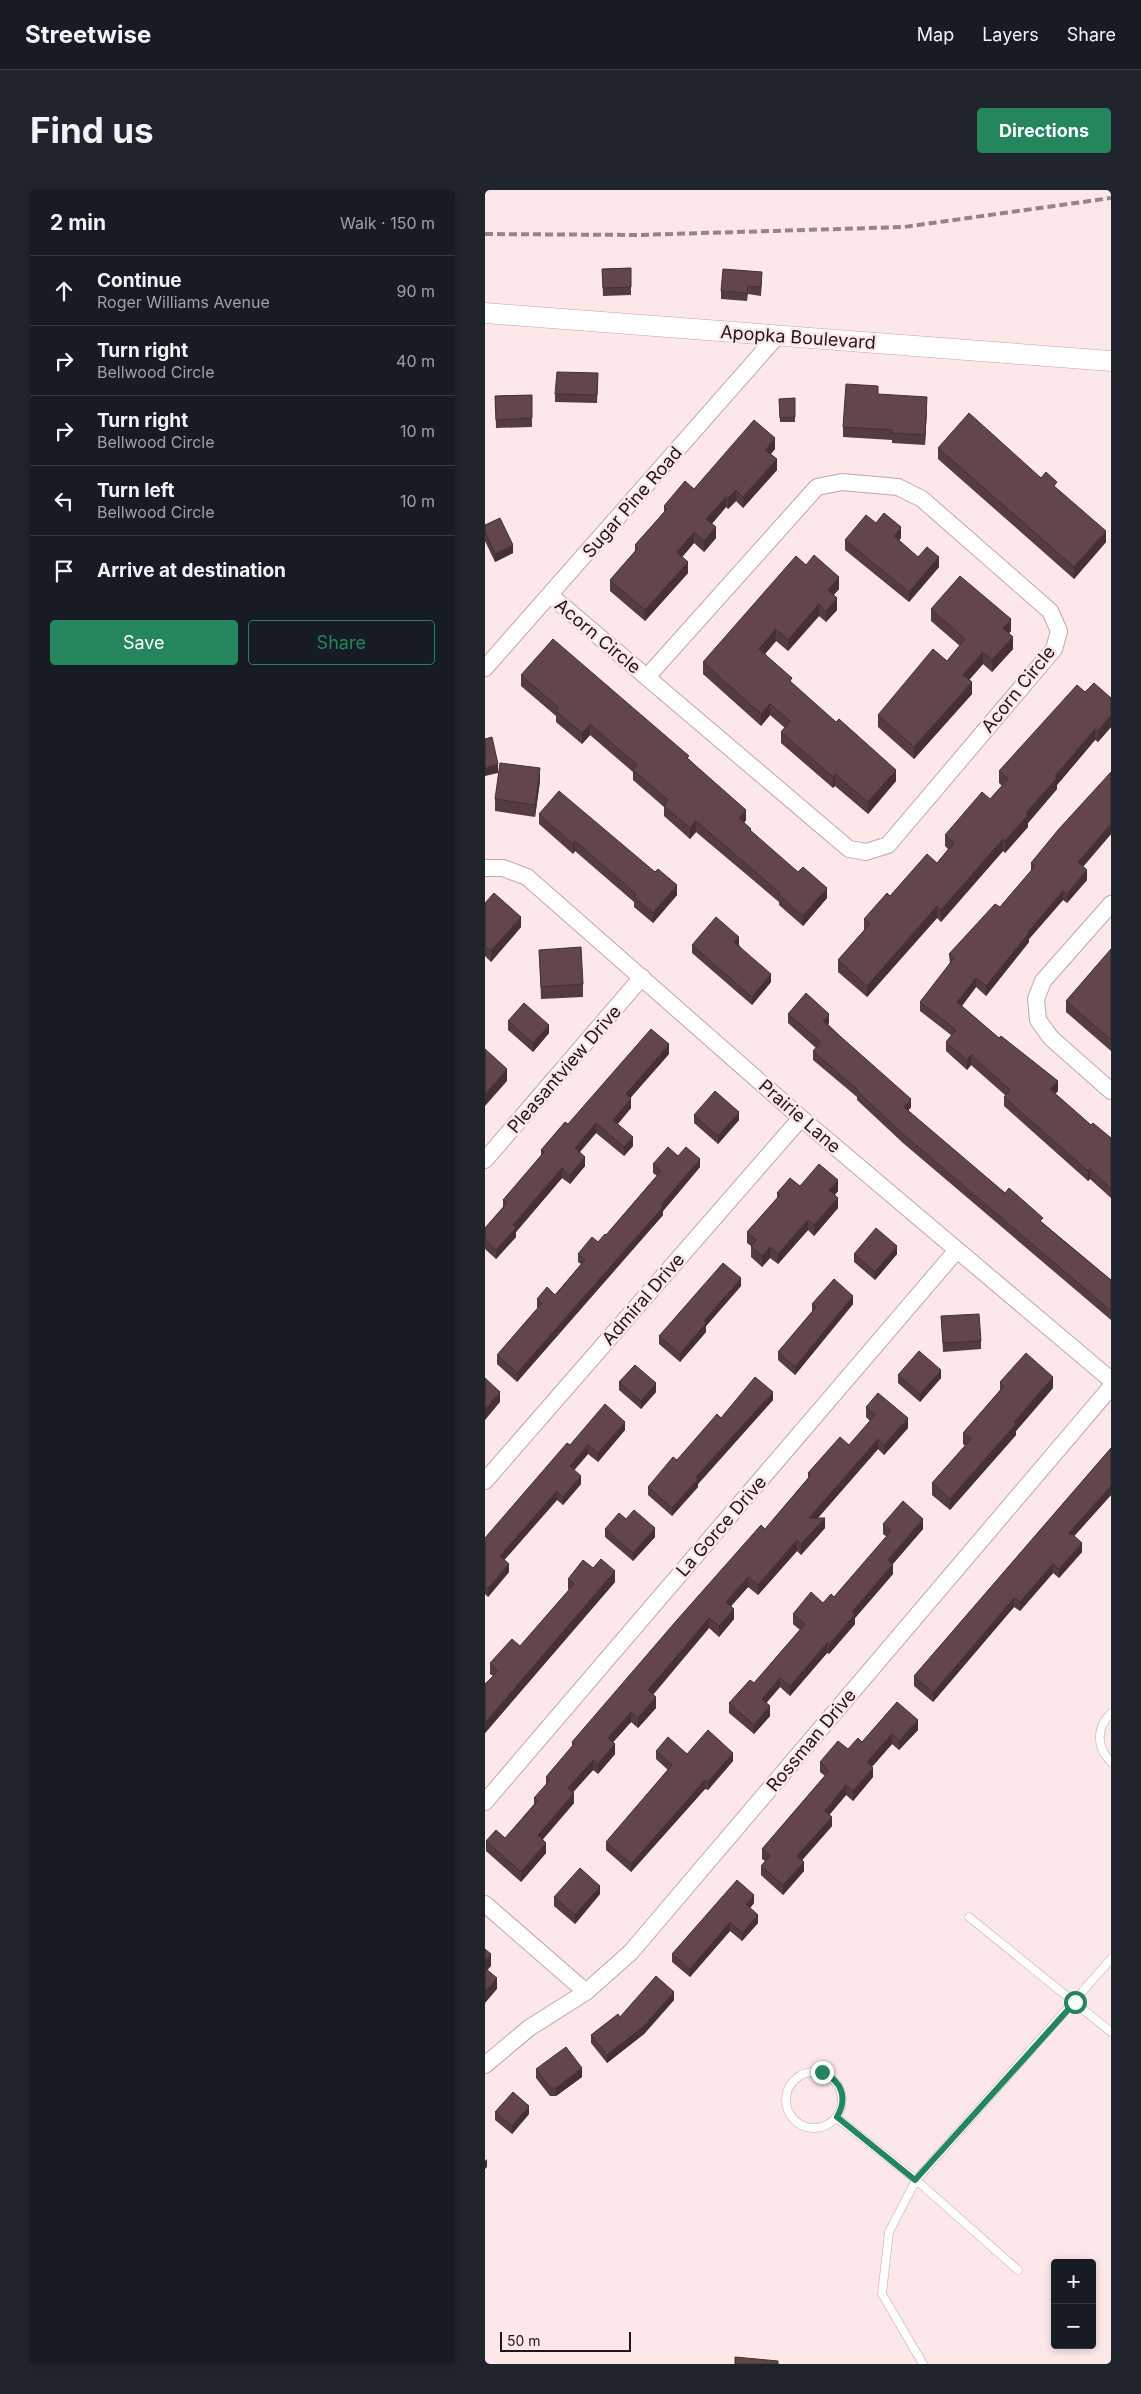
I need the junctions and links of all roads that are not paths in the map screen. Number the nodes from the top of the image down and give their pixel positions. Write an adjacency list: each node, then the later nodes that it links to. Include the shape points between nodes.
1 (485, 313): 2 (street, Apopka Boulevard)
2 (778, 335): 3 (street, Apopka Boulevard); 4 (street, Sugar Pine Road)
3 (1111, 361)
4 (550, 595): 5 (street, Sugar Pine Road); 6 (street, Acorn Circle)
5 (485, 668)
6 (647, 677): 6 (street, Acorn Circle, via 849,849 867,852 888,844 1054,650 1059,631 1051,611 922,499 898,487 842,482 817,487)
7 (485, 868): 9 (street, Prairie Lane, via 503,868 527,877)
8 (1111, 904): 10 (street, via 1043,981 1036,1000 1038,1020 1051,1038)
9 (643, 977): 11 (street, Prairie Lane); 12 (street, Pleasantview Drive)
10 (1111, 1091)
11 (801, 1118): 13 (street, Prairie Lane); 16 (street, Admiral Drive)
12 (485, 1160)
13 (957, 1250): 14 (street, Prairie Lane); 19 (street, La Gorce Drive)
14 (1111, 1380)
15 (1111, 1387): 23 (street, Rossman Drive, via 631,1952)
16 (485, 1481)
17 (1111, 1713): 18 (lane, via 1099,1733 1100,1746)
18 (1111, 1762)
19 (485, 1802)
20 (485, 1904): 23 (street)
21 (969, 1917): 24 (lane)
22 (1111, 1959): 24 (lane)
23 (586, 1992): 26 (street, Rossman Drive, via 529,2028)
24 (1075, 2002): 25 (lane); 28 (lane)
25 (1111, 2032)
26 (485, 2065)
27 (837, 2117): 27 (lane, via 821,2128 802,2126 789,2113 786,2094 789,2085 803,2073 822,2072 830,2076 837,2082 843,2100); 28 (lane)
28 (915, 2180): 29 (lane); 30 (lane, via 889,2232 882,2294)
29 (1018, 2270)
30 (923, 2364)

